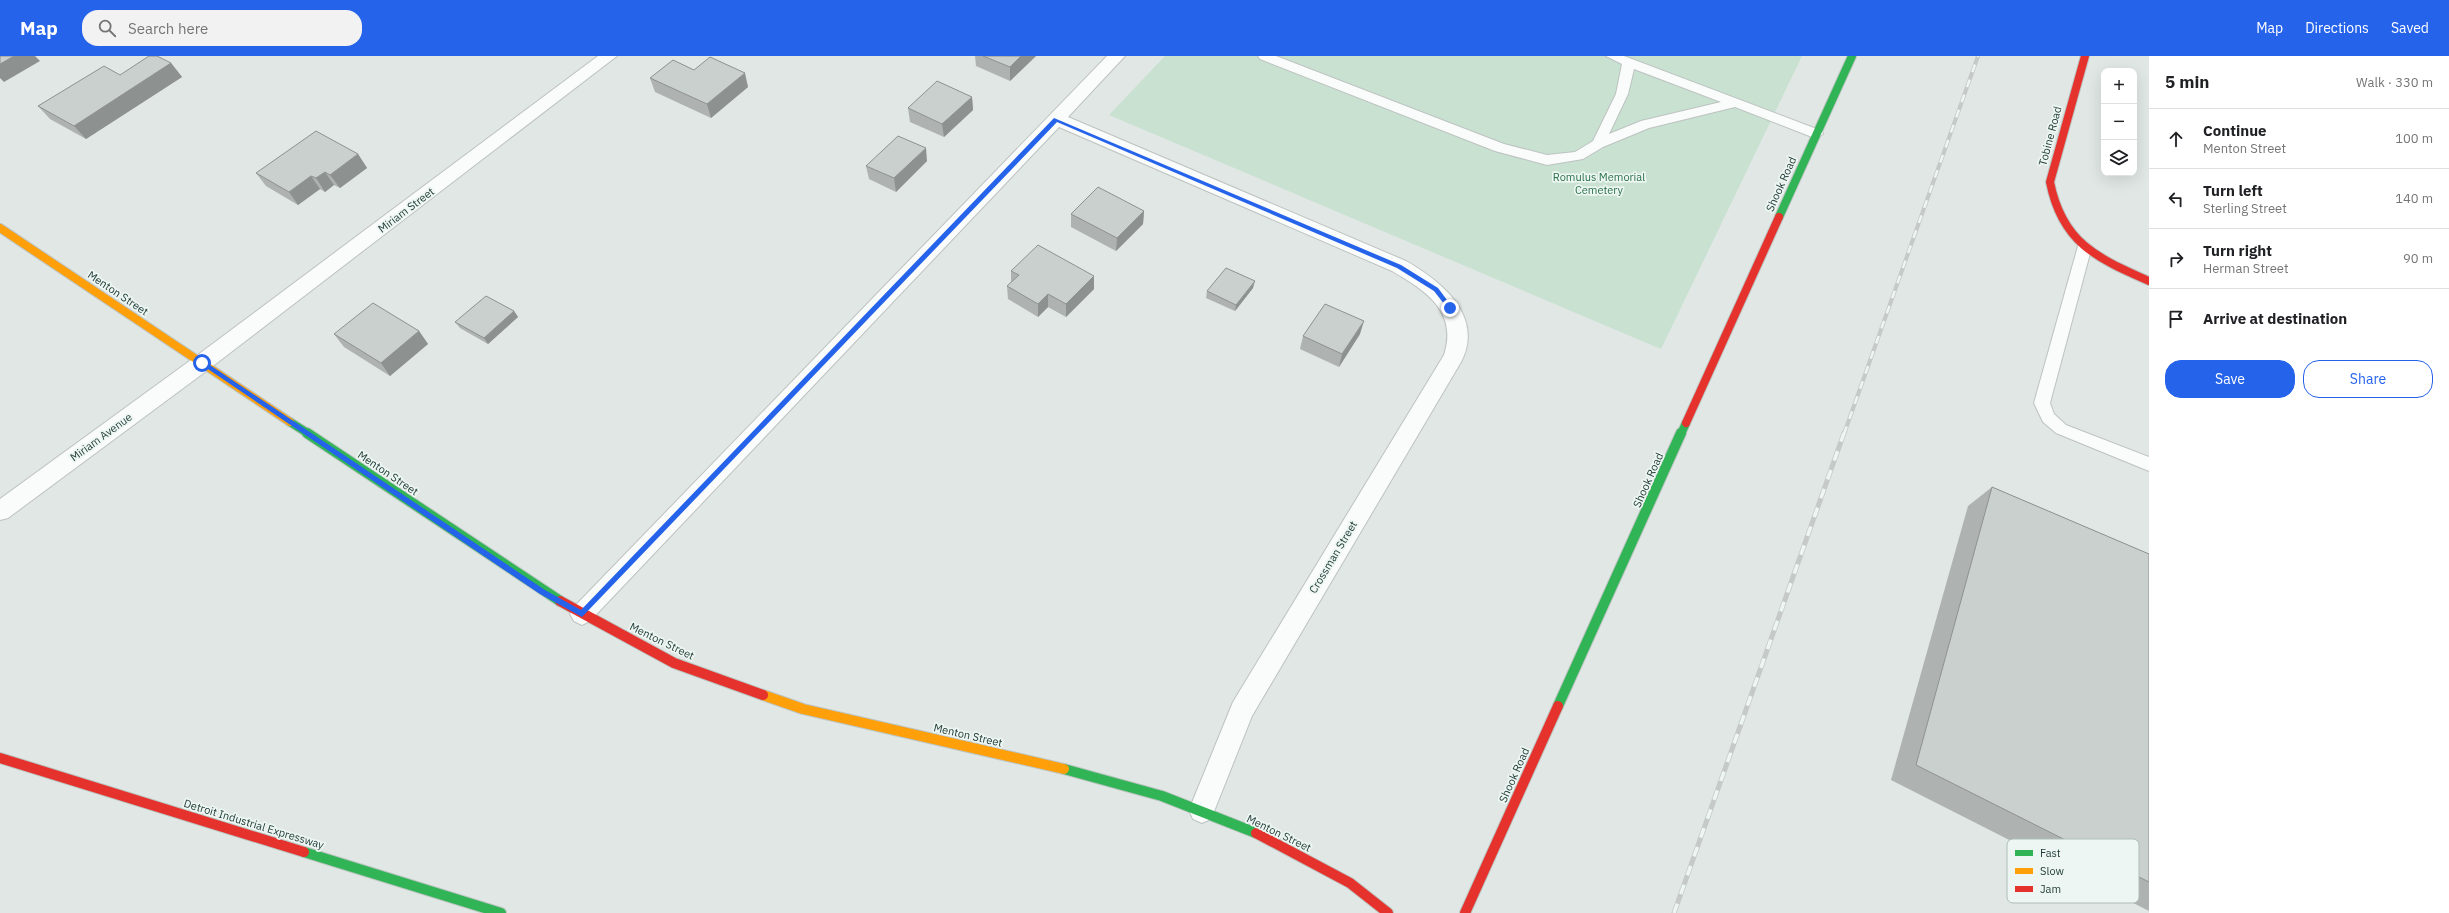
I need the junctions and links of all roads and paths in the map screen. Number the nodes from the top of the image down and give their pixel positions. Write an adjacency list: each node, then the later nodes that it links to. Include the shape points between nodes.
1 (610, 56): 15 (street, Miriam Street)
2 (1117, 56): 9 (street)
3 (1264, 56): 11 (lane, via 1507,149 1547,160 1578,156)
4 (1612, 56): 7 (lane)
5 (1852, 56): 10 (main road, Shook Road)
6 (2085, 56): 13 (main road, Tobine Road, via 2050,182 2052,201 2062,222)
7 (1629, 63): 8 (lane); 11 (lane, via 1622,94)
8 (1736, 103): 10 (lane); 11 (lane, via 1646,124)
9 (1056, 119): 18 (street); 20 (street, Crossman Street, via 1399,266 1430,285 1455,316 1459,336 1454,356 1242,710)
10 (1817, 134): 23 (main road, Shook Road)
11 (1598, 144)
12 (0, 228): 15 (main road, Menton Street)
13 (2085, 246): 14 (main road, Tobine Road, via 2114,267); 16 (lane, via 2042,403 2048,418 2061,429)
14 (2149, 282)
15 (202, 363): 17 (street, Miriam Avenue); 18 (main road, Menton Street, via 543,592)
16 (2149, 464)
17 (0, 511)
18 (582, 614): 20 (main road, Menton Street, via 674,663 803,709 1103,778)
19 (0, 758): 21 (main road, Detroit Industrial Expressway)
20 (1202, 810): 22 (main road, Menton Street, via 1264,838 1350,883)
21 (501, 913)
22 (1388, 913)
23 (1465, 913)

